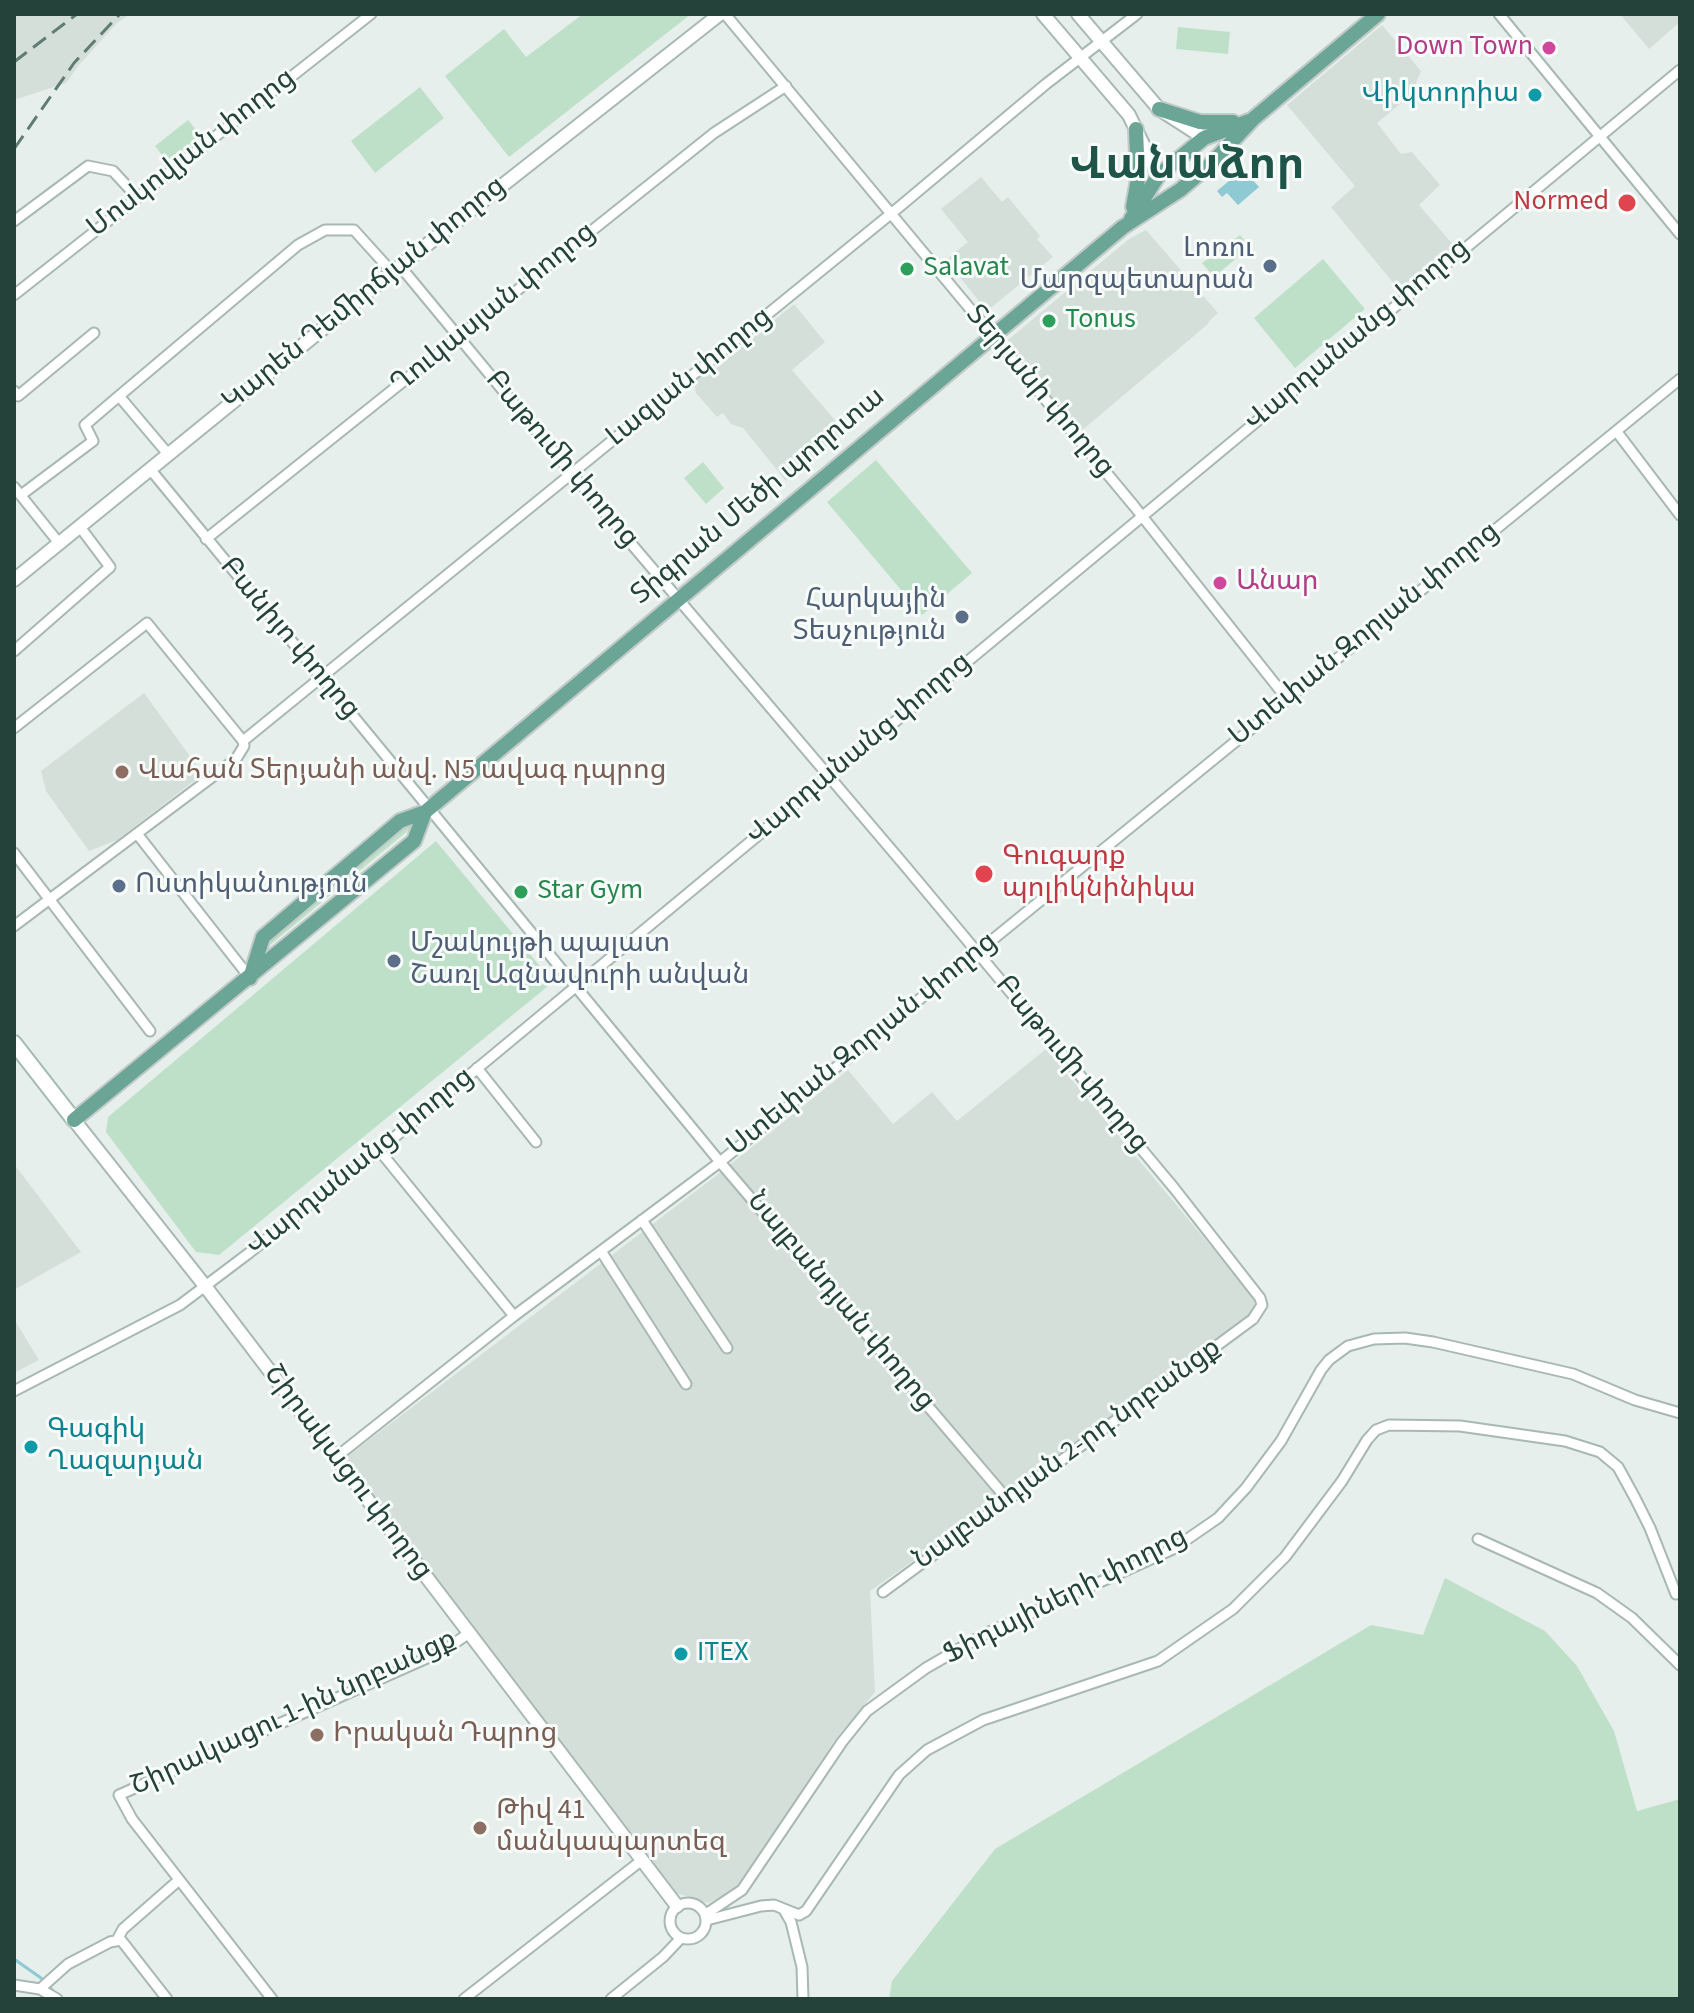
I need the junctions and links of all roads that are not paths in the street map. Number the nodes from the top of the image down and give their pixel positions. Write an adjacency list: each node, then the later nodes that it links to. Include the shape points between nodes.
1 (371, 14): 20 (street, Մոսկովյան փողոց)
2 (722, 14): 11 (street, Տերյանի փողոց); 25 (street, Կարեն Դեմիրճյան փողոց)
3 (1043, 14): 9 (street)
4 (1078, 14): 8 (street)
5 (1137, 14): 8 (street, Լազյան փողոց)
6 (1378, 14): 13 (main road, Տիգրան Մեծի պողոտա)
7 (1499, 14): 15 (street)
8 (1101, 42): 9 (street, Լազյան փողոց); 12 (street)
9 (1080, 58): 14 (street); 21 (street, Լազյան փողոց)
10 (1680, 70): 15 (street, Վարդանանց փողոց)
11 (786, 86): 21 (street, Տերյանի փողոց); 29 (street, Ղուկասյան փողոց, via 714,133)
12 (1159, 109): 13 (main road, via 1200,122); 16 (street)
13 (1253, 119): 16 (main road, Տիգրան Մեծի պողոտա); 17 (main road, Տիգրան Մեծի պողոտա)
14 (1136, 129): 18 (street); 23 (main road, via 1138,179)
15 (1600, 135): 24 (street); 41 (street, Վարդանանց փողոց)
16 (1204, 138): 17 (main road, via 1216,148); 18 (main road, Տիգրան Մեծի պողոտա)
17 (1213, 162): 19 (main road, Տիգրան Մեծի պողոտա)
18 (1158, 176): 19 (main road, via 1164,190); 23 (main road, Տիգրան Մեծի պողոտա)
19 (1180, 190): 23 (main road, Տիգրան Մեծի պողոտա)
20 (137, 197): 22 (street, via 113,171 88,166); 26 (street, Մոսկովյան փողոց)
21 (892, 213): 28 (street, Տերյանի փողոց); 36 (street, Լազյան փողոց)
22 (14, 221)
23 (1128, 223): 28 (main road, Տիգրան Մեծի պողոտա)
24 (1680, 234)
25 (396, 269): 29 (street, Բաթումի փողոց); 32 (street, Բաթումի փողոց, via 354,230 325,230 298,245); 34 (street, Կարեն Դեմիրճյան փողոց)
26 (14, 295)
27 (94, 333): 31 (street, via 18,396)
28 (991, 336): 41 (street, Տերյանի փողոց); 46 (main road, Տիգրան Մեծի պողոտա)
29 (458, 338): 36 (street, Բաթումի փողոց); 43 (street, Ղուկասյան փողոց)
30 (1680, 379): 33 (street, Ստեփան Զորյան փողոց)
31 (14, 391)
32 (119, 396): 34 (street); 38 (street, Բաթումի փողոց, via 85,425 93,441)
33 (1617, 432): 40 (street); 49 (street, Ստեփան Զորյան փողոց)
34 (168, 454): 35 (street, Կարեն Դեմիրճյան փողոց)
35 (150, 469): 42 (street, Կարեն Դեմիրճյան փողոց); 43 (street, Բանիյո փողոց)
36 (572, 474): 46 (street, Բաթումի փողոց); 48 (street, Լազյան փողոց)
37 (14, 487): 38 (street)
38 (22, 497): 39 (street); 44 (street)
39 (14, 505)
40 (1679, 511)
41 (1142, 516): 49 (street, Տերյանի փողոց); 52 (street, Վարդանանց փողոց)
42 (80, 527): 44 (street, Կարեն Դեմիրճյան փողոց); 47 (street, via 110,567)
43 (206, 539): 48 (street, Բանիյո փողոց)
44 (59, 543): 45 (street, Կարեն Դեմիրճյան փողոց)
45 (14, 580)
46 (678, 599): 52 (street, Բաթումի փողոց); 53 (main road, Տիգրան Մեծի պողոտա)
47 (14, 651)
48 (320, 679): 51 (street, Լազյան փողոց); 53 (street, Բանիյո փողոց)
49 (1287, 699): 58 (street, Ստեփան Զորյան փողոց)
50 (14, 728): 51 (street, via 147,623)
51 (243, 741): 54 (street, Լազյան փողոց, via 236,759)
52 (827, 776): 58 (street, Բաթումի փողոց); 60 (street, Վարդանանց փողոց)
53 (427, 810): 59 (main road, Տիգրան Մեծի պողոտա, via 414,841); 59 (main road, Տիգրան Մեծի պողոտա, via 400,821 263,937); 60 (street, Նալբանդյան փողոց)
54 (138, 835): 56 (street, Լազյան փողոց); 59 (street)
55 (14, 853): 56 (street)
56 (50, 900): 57 (street, Լազյան փողոց); 61 (street)
57 (14, 926)
58 (976, 952): 67 (street, Ստեփան Զորյան փողոց); 72 (street, Բաթումի փողոց, via 1260,1298 1262,1305)
59 (250, 978): 64 (main road, Տիգրան Մեծի պողոտա)
60 (576, 986): 63 (street, Վարդանանց փողոց); 67 (street, Նալբանդյան փողոց)
61 (150, 1031)
62 (14, 1043): 64 (main road, Շիրակացու փողոց)
63 (477, 1068): 65 (street); 66 (street, Վարդանանց փողոց)
64 (74, 1120): 70 (street, Շիրակացու փողոց)
65 (536, 1142)
66 (379, 1150): 70 (street, Վարդանանց փողոց); 71 (street)
67 (720, 1162): 68 (street, Ստեփան Զորյան փողոց); 78 (street, Նալբանդյան փողոց)
68 (642, 1220): 69 (street, Ստեփան Զորյան փողոց); 73 (street)
69 (601, 1251): 71 (street, Ստեփան Զորյան փողոց); 74 (street)
70 (205, 1286): 75 (street, Վարդանանց փողոց, via 180,1305); 77 (street, Շիրակացու փողոց)
71 (514, 1316): 77 (street, Ստեփան Զորյան փողոց)
72 (1253, 1319): 78 (street, Նալբանդյան 2-րդ նրբանցք)
73 (727, 1348)
74 (686, 1384)
75 (14, 1391)
76 (1680, 1413): 88 (street, Ֆիդայիների փողոց, via 1573,1374 1433,1342 1374,1339 1348,1346 1321,1370 1281,1441 1218,1518 1173,1549 985,1634 867,1711 742,1890)
77 (335, 1458): 82 (street, Շիրակացու փողոց)
78 (1007, 1499): 80 (street, Նալբանդյան 2-րդ նրբանցք)
79 (1478, 1539): 83 (street, via 1597,1593 1632,1618)
80 (883, 1592)
81 (1676, 1594): 87 (street, via 1635,1498 1618,1467 1600,1452 1565,1441 1460,1426 1389,1425 1367,1440 1285,1557 1233,1609 1158,1661 983,1720 927,1750 899,1775 806,1911 799,1915)
82 (469, 1633): 84 (street, Շիրակացու փողոց); 85 (street, Շիրակացու 1-ին նրբանցք, via 445,1650 119,1795)
83 (1680, 1665)
84 (642, 1860): 86 (street, Շիրակացու փողոց); 96 (street)
85 (179, 1880): 90 (street); 95 (street)
86 (677, 1906): 88 (street, via 693,1903); 89 (street, via 670,1924)
87 (783, 1907): 88 (street); 98 (street, via 802,1967)
88 (706, 1917): 89 (street, via 702,1934)
89 (681, 1938): 97 (street)
90 (117, 1940): 92 (street, via 68,1964); 94 (street)
91 (14, 1985): 92 (street)
92 (40, 1989): 93 (street)
93 (57, 1999)
94 (167, 1999)
95 (272, 1999)
96 (464, 1999)
97 (611, 1999)
98 (803, 1999)

